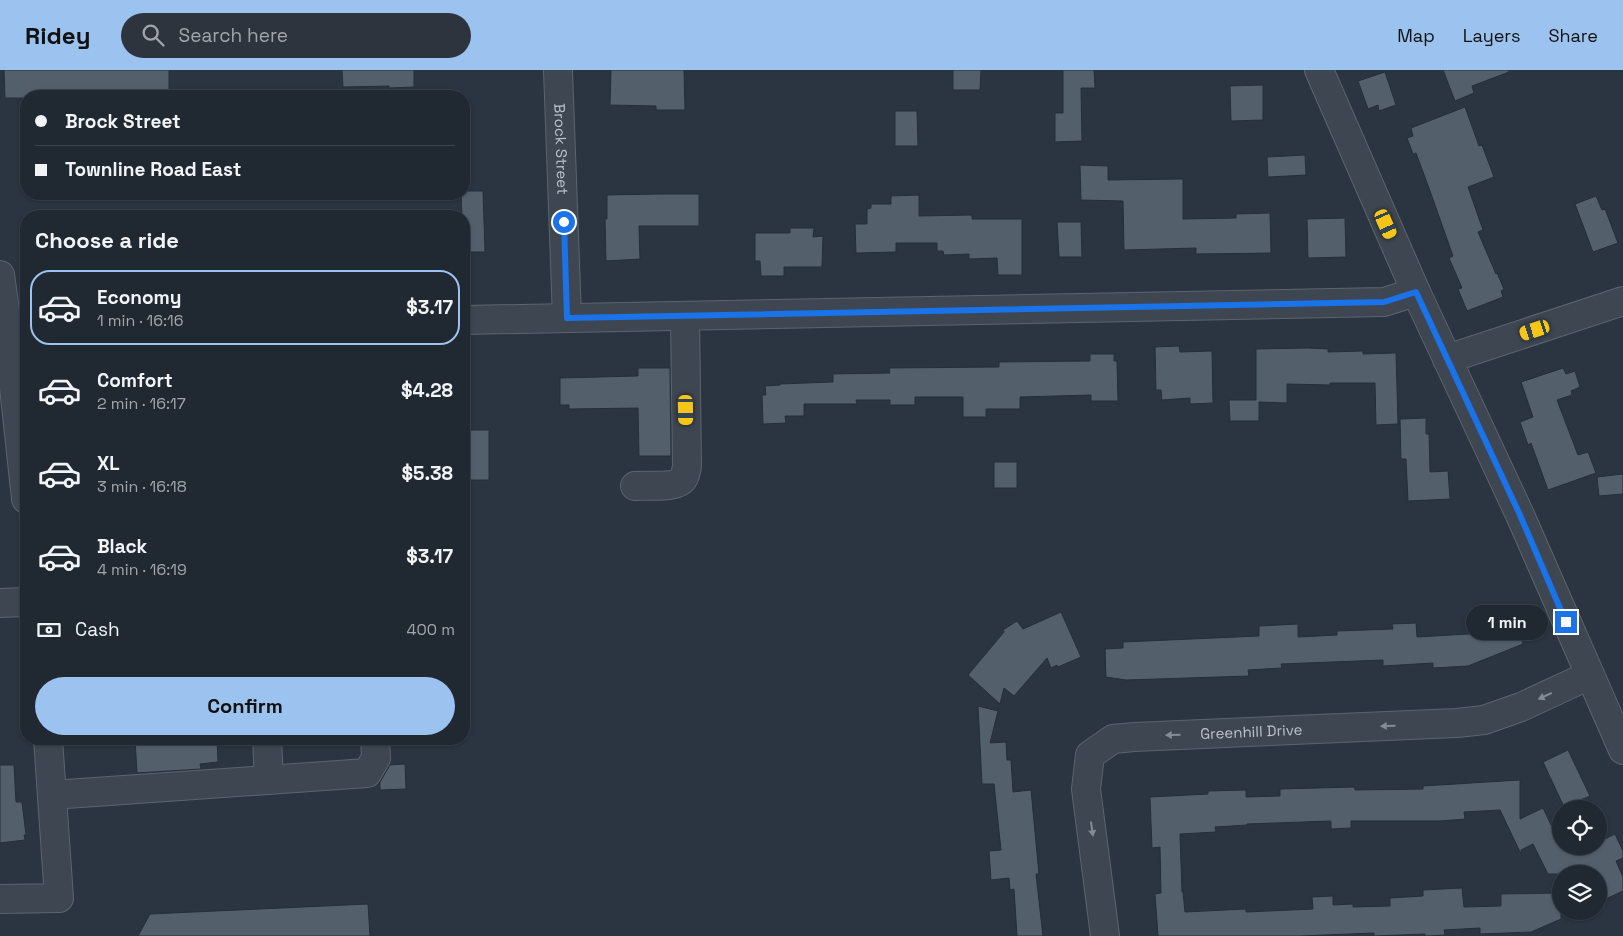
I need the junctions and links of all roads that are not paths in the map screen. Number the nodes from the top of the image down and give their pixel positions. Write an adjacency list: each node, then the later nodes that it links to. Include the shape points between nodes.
1 (558, 70): 7 (street, Brock Street)
2 (1319, 70): 4 (street)
3 (0, 275): 9 (street)
4 (1416, 292): 6 (street, via 1384,302); 10 (street)
5 (1623, 302): 10 (street)
6 (685, 316): 7 (street); 12 (street, via 686,474 674,485)
7 (567, 318): 8 (street)
8 (470, 320)
9 (17, 331): 11 (street)
10 (1447, 360): 15 (street)
11 (20, 387)
12 (635, 486)
13 (20, 602): 14 (street)
14 (0, 603)
15 (1590, 675): 19 (street); 23 (street, Greenhill Drive, one-way to 23, via 1484,720 1113,740 1090,755 1086,789)
16 (48, 745): 21 (street)
17 (267, 745): 20 (street)
18 (375, 745): 20 (street, via 376,758 366,773)
19 (1623, 750)
20 (269, 780): 21 (street)
21 (52, 795): 22 (street, via 59,898)
22 (0, 899)
23 (1105, 936)

